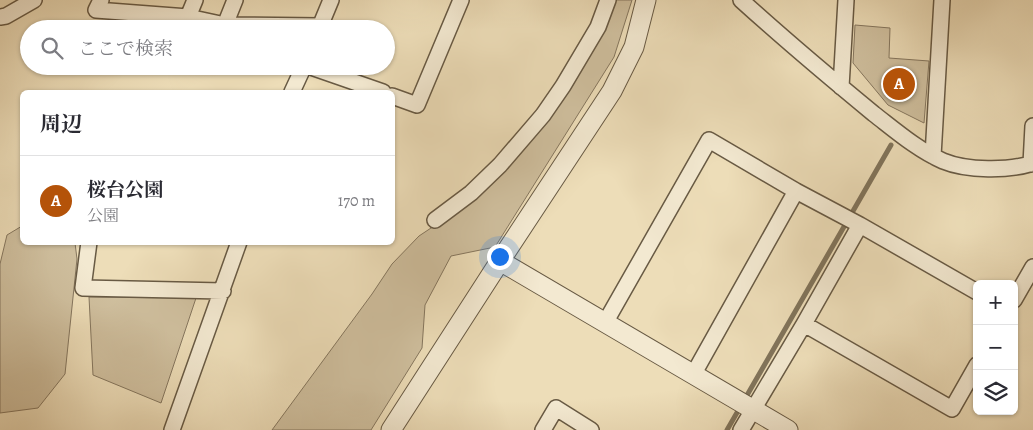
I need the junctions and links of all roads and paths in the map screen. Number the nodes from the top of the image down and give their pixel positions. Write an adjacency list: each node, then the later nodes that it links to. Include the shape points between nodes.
1 (34, 0): 13 (street)
2 (100, 0): 14 (street, via 96,10)
3 (195, 0): 14 (street)
4 (235, 0): 16 (street)
5 (331, 0): 17 (street)
6 (461, 0): 23 (street, via 417,104)
7 (608, 0): 28 (street, via 598,27 543,115 500,165)
8 (646, 0): 32 (street, via 634,47 612,91)
9 (741, 0): 12 (street)
10 (846, 0): 20 (street)
11 (942, 0): 25 (street)
12 (753, 5): 20 (street)
13 (0, 17)
14 (188, 17): 15 (street)
15 (202, 20)
16 (227, 20)
17 (323, 20)
18 (300, 75): 21 (street)
19 (334, 75): 22 (street)
20 (841, 87): 25 (street)
21 (293, 90)
22 (376, 90)
23 (395, 97)
24 (1033, 126): 26 (street)
25 (933, 156): 26 (street, via 944,162 992,169)
26 (1032, 163)
27 (796, 191): 29 (street); 37 (street, via 709,140); 40 (street)
28 (435, 220)
29 (860, 225): 34 (street); 38 (street)
30 (89, 245): 35 (street, via 83,288)
31 (238, 245): 35 (street)
32 (500, 261): 37 (street); 43 (street)
33 (1033, 267): 36 (street)
34 (973, 290)
35 (223, 291): 42 (street)
36 (1018, 293)
37 (605, 323): 40 (street)
38 (804, 324): 39 (street, via 952,409); 41 (street)
39 (974, 370)
40 (693, 375): 41 (street)
41 (752, 410): 46 (street); 47 (street)
42 (172, 430)
43 (391, 430)
44 (543, 430): 45 (street, via 556,408)
45 (592, 430)
46 (741, 430)
47 (788, 430)

